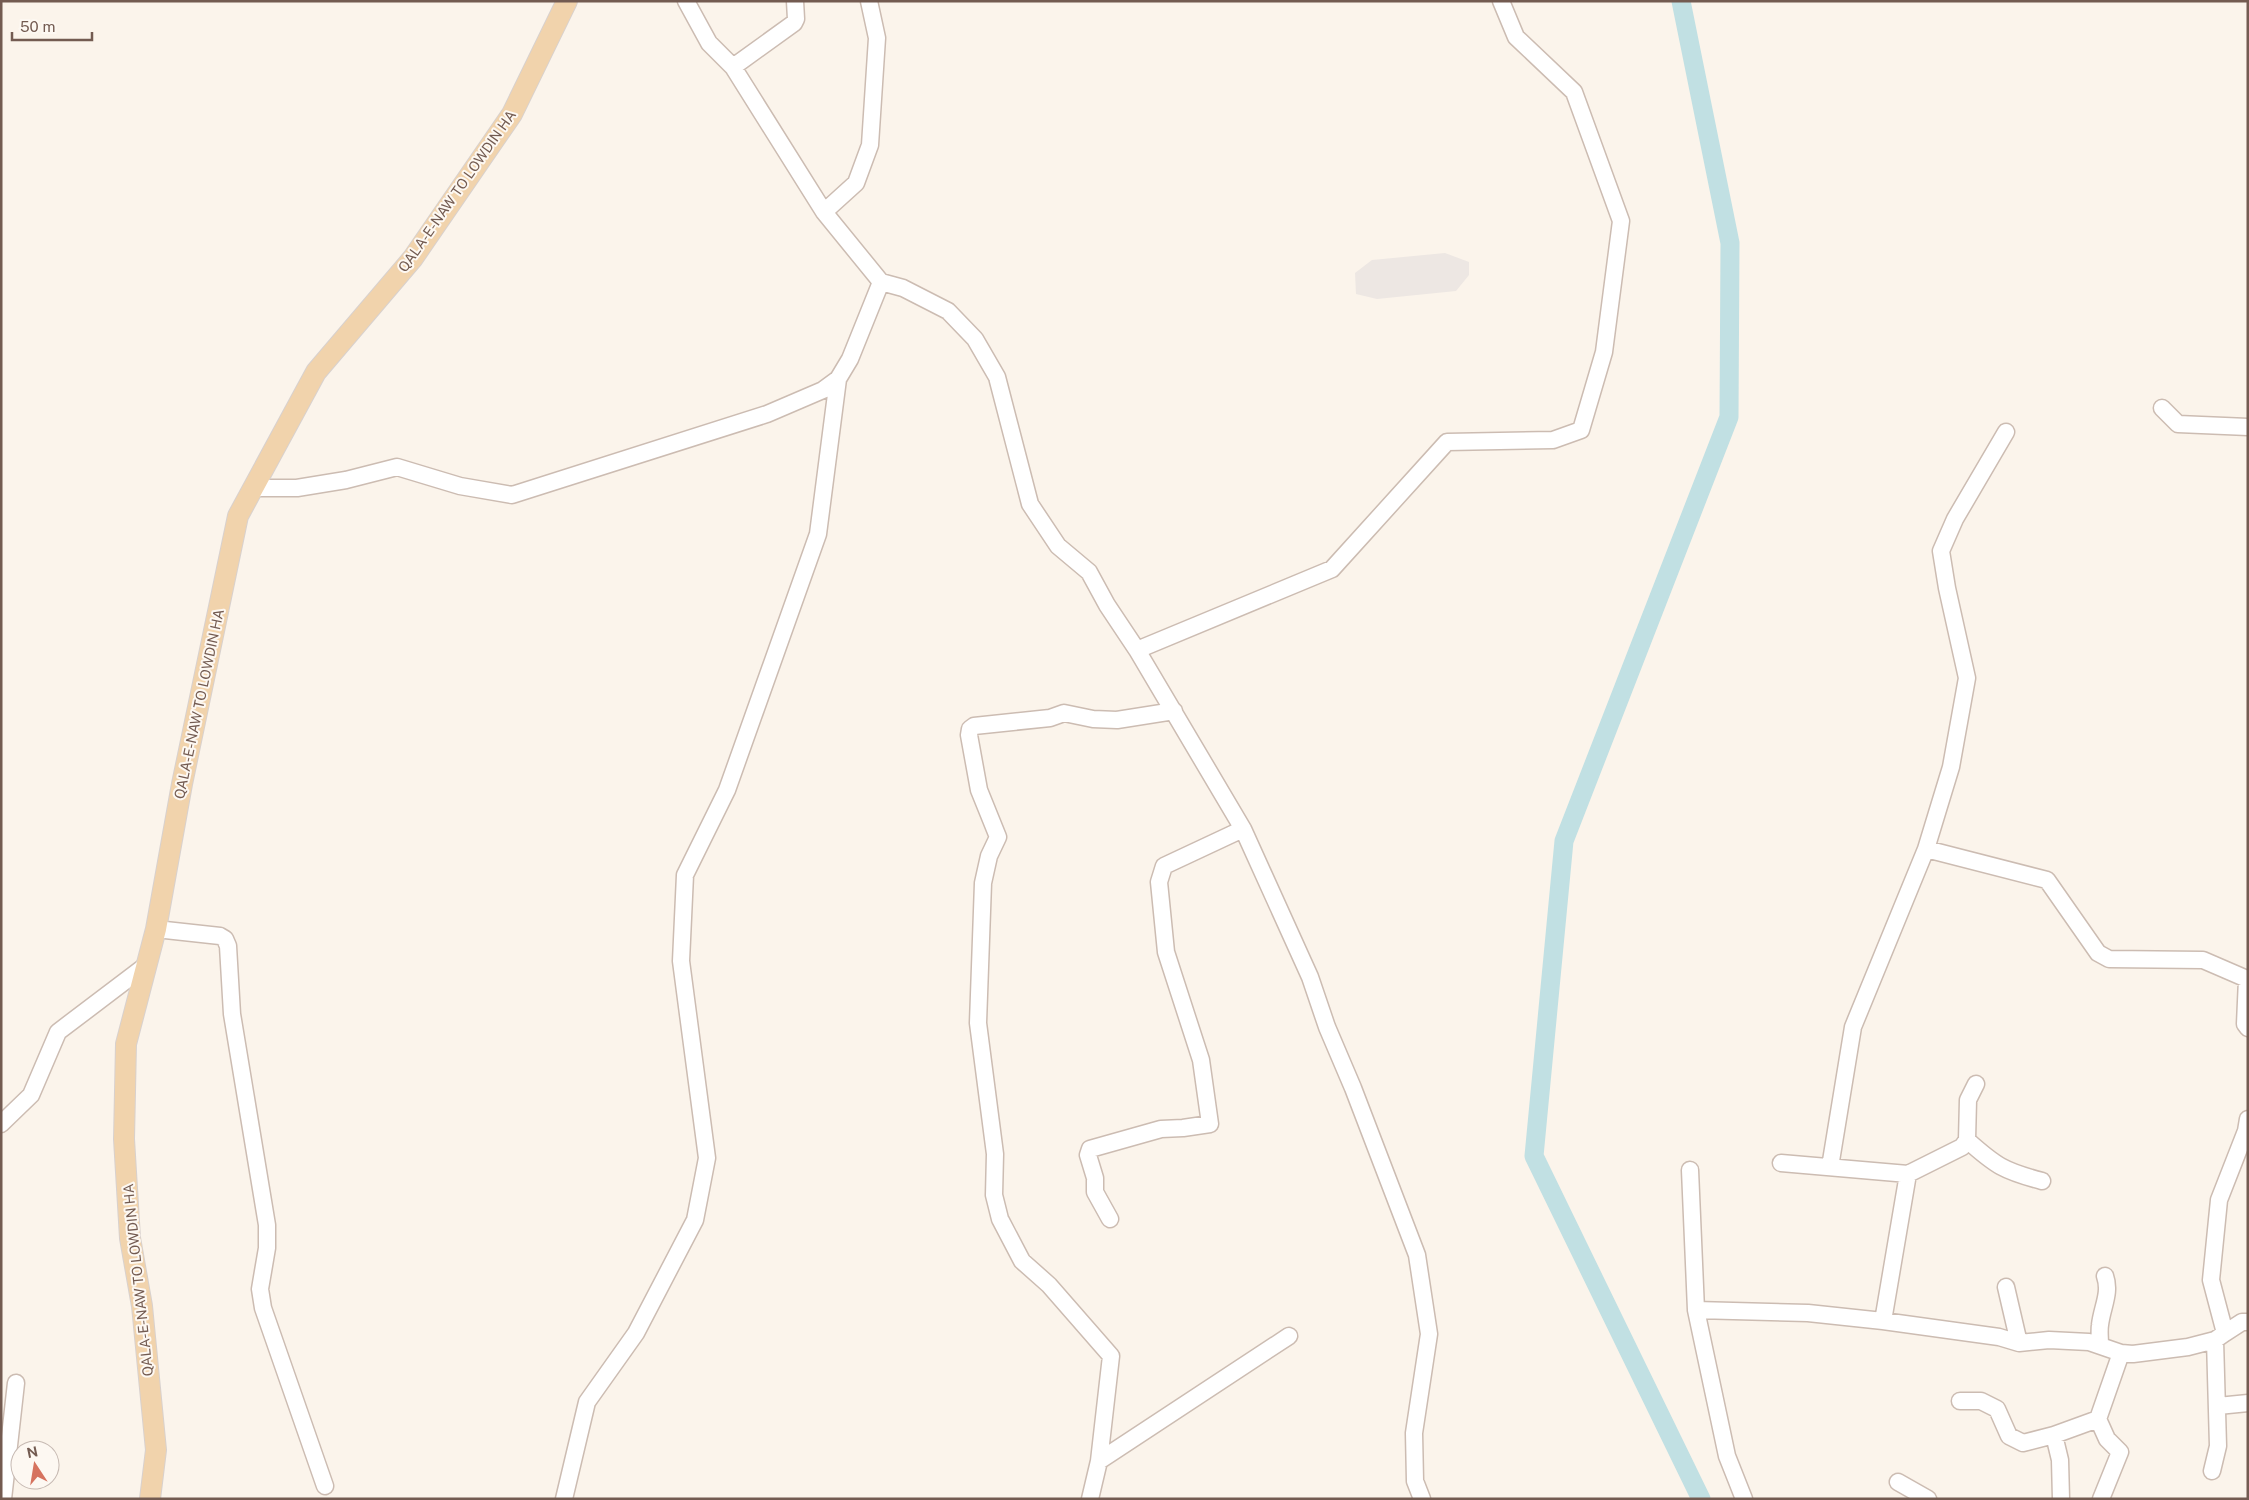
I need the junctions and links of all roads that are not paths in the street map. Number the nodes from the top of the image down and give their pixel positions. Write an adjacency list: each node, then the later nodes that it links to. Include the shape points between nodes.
1 (567, 1): 13 (main road, QALA-E-NAW TO LOWDIN HA, via 512,114 414,258 316,372)
2 (686, 1): 6 (street, via 709,42)
3 (795, 1): 6 (street, via 794,23)
4 (869, 1): 7 (street, via 876,38 870,146 856,184)
5 (1502, 1): 14 (street, via 1516,37 1574,92 1621,221 1604,352 1581,430 1554,440 1447,442 1332,569)
6 (733, 67): 7 (street)
7 (824, 212): 8 (street)
8 (882, 282): 9 (street); 14 (street, via 904,288 948,311 975,339 996,377 1030,504 1058,546 1089,572)
9 (838, 380): 13 (street, via 823,390 767,414 512,495 460,486 397,467 297,488); 53 (street, via 818,534 727,790 686,875 681,961 707,1158 695,1220 636,1333 588,1402)
10 (2162, 408): 11 (street, via 2178,424)
11 (2248, 427)
12 (2006, 432): 17 (street, via 1956,519 1941,552 1967,678 1951,767)
13 (254, 488): 18 (main road, QALA-E-NAW TO LOWDIN HA, via 238,516 182,784)
14 (1137, 650): 15 (street)
15 (1174, 711): 16 (street); 47 (street, via 1117,720 1064,713 1050,718 974,726 968,735 979,790 998,837 989,856 983,883 978,1023 995,1154 994,1195 1000,1219 1022,1261 1049,1285 1111,1356)
16 (1243, 828): 30 (street, via 1164,866 1159,882 1166,952 1202,1060 1210,1124 1161,1129 1090,1150 1094,1189); 55 (street, via 1310,977 1417,1255 1429,1334 1414,1433 1415,1481)
17 (1926, 849): 20 (street, via 2047,880 2098,953 2109,959 2203,960 2247,979 2245,1024); 26 (street, via 1853,1027)
18 (156, 928): 19 (main road, QALA-E-NAW TO LOWDIN HA); 50 (street, via 220,936 228,946 232,1014 267,1225 267,1248 260,1288 263,1308)
19 (146, 966): 23 (street, via 58,1032 31,1095); 52 (main road, QALA-E-NAW TO LOWDIN HA, via 126,1044 124,1139 130,1238 142,1306 156,1450)
20 (2248, 1028)
21 (1976, 1084): 24 (street, via 1968,1100)
22 (2248, 1119): 37 (street, via 2219,1200 2211,1280)
23 (1, 1124)
24 (1967, 1140): 28 (street, via 1962,1147); 29 (street, via 1992,1163 2009,1172)
25 (1782, 1163): 26 (street)
26 (1830, 1167): 28 (street)
27 (1690, 1170): 33 (street)
28 (1908, 1174): 34 (street)
29 (2042, 1181)
30 (1110, 1219)
31 (2105, 1276): 39 (street, via 2108,1292 2100,1326)
32 (2006, 1287): 38 (street)
33 (1696, 1310): 34 (street, via 1808,1313); 56 (street, via 1727,1456)
34 (1883, 1321): 38 (street, via 1999,1337)
35 (2248, 1322): 37 (street, via 2242,1322)
36 (1290, 1336): 47 (street)
37 (2220, 1337): 40 (street, via 2172,1349); 44 (street)
38 (2019, 1343): 39 (street, via 2070,1340)
39 (2100, 1345): 40 (street)
40 (2121, 1353): 45 (street)
41 (16, 1383): 51 (street)
42 (1960, 1401): 46 (street, via 1981,1401 1997,1409 2009,1436 2023,1443)
43 (2248, 1403): 44 (street)
44 (2218, 1406): 48 (street, via 2218,1446)
45 (2098, 1419): 46 (street); 59 (street, via 2107,1439 2120,1452)
46 (2054, 1435): 58 (street, via 2060,1460)
47 (1098, 1461): 54 (street)
48 (2212, 1471)
49 (1898, 1482): 57 (street)
50 (325, 1486)
51 (3, 1499)
52 (150, 1499)
53 (564, 1499)
54 (1090, 1499)
55 (1422, 1499)
56 (1744, 1499)
57 (1928, 1499)
58 (2061, 1499)
59 (2101, 1499)

